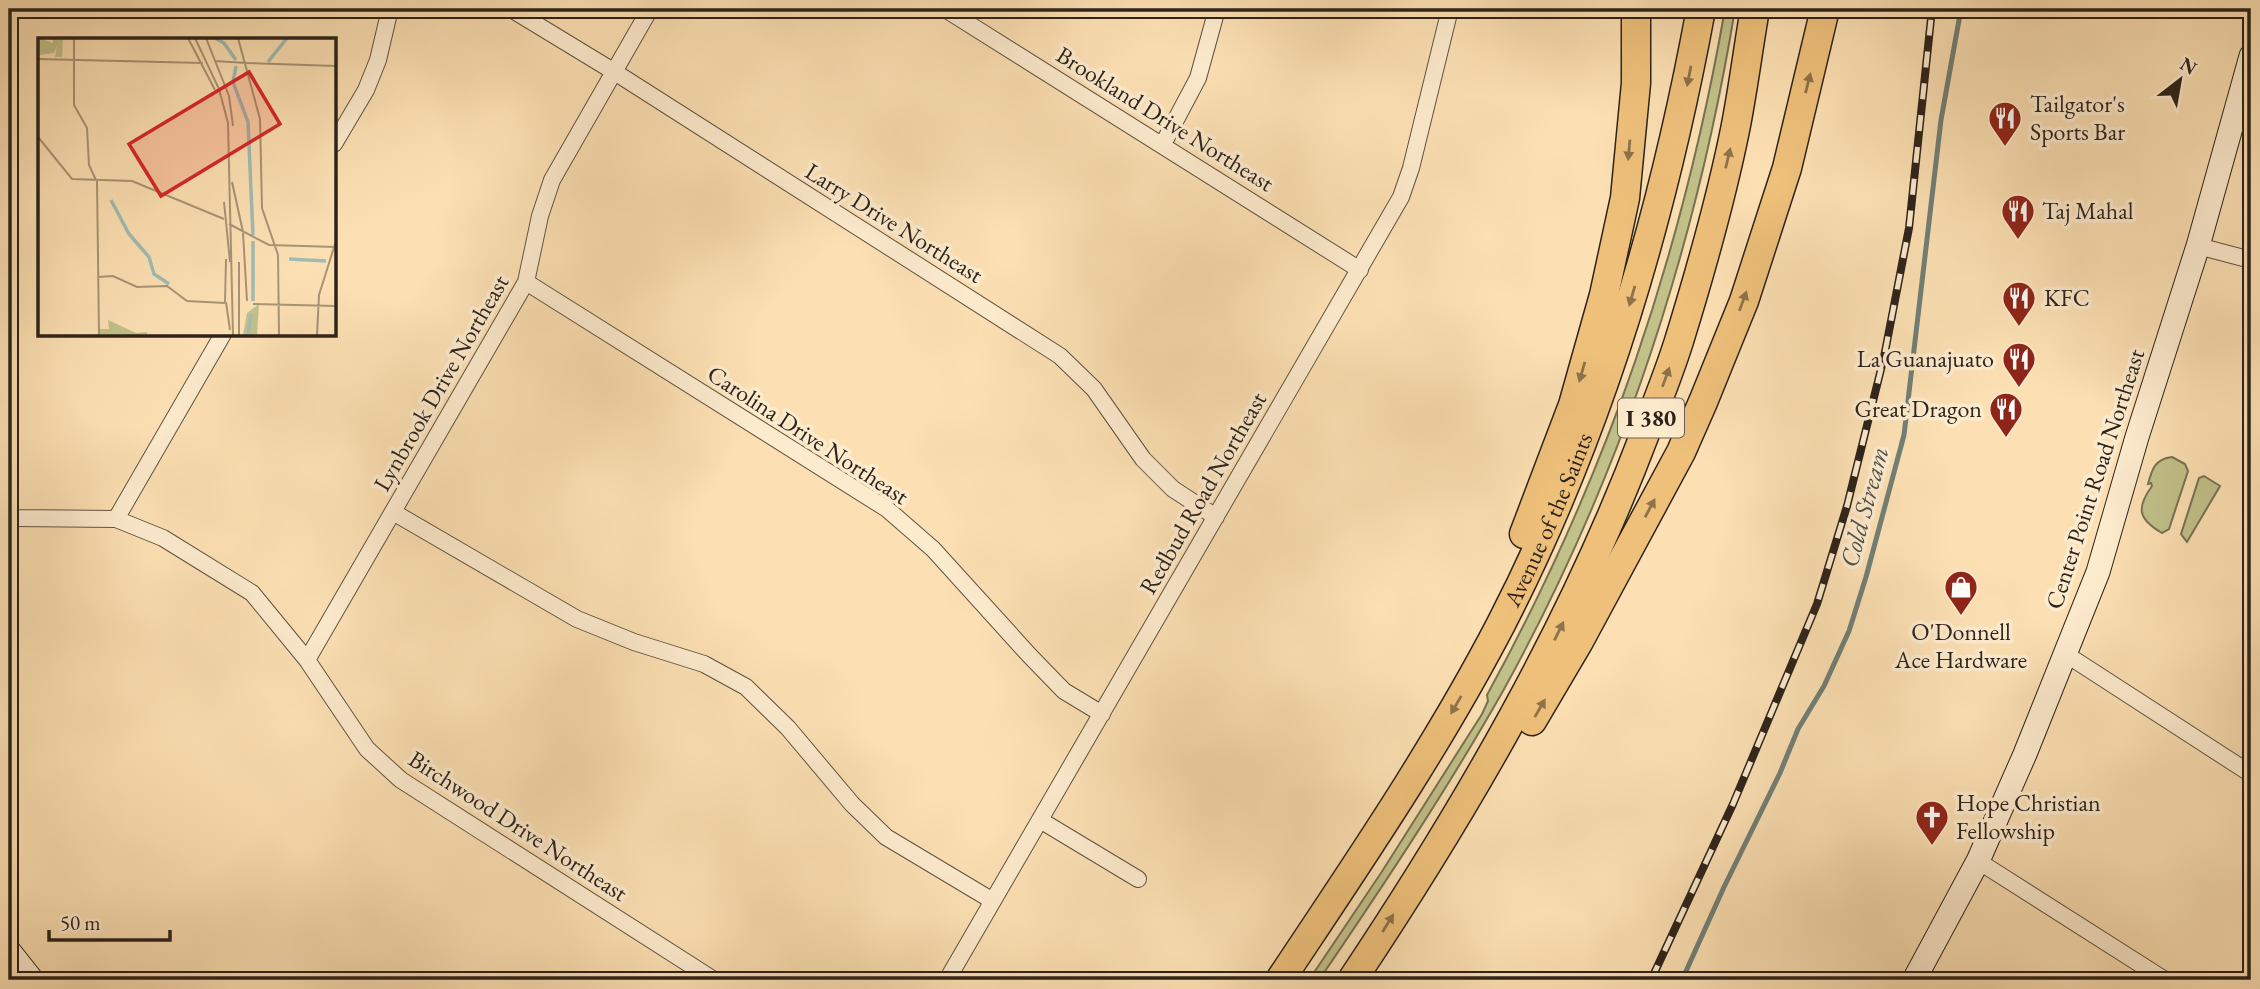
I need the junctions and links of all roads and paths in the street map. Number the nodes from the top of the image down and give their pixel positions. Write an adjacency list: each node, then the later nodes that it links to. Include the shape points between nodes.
1 (390, 9): 13 (street, via 366,90)
2 (511, 9): 12 (street, Larry Drive Northeast)
3 (650, 9): 12 (street, Lynbrook Drive Northeast)
4 (945, 9): 14 (street, Brookland Drive Northeast)
5 (1217, 9): 14 (street, via 1198,78)
6 (1450, 9): 17 (street, Redbud Road Northeast, via 1401,197)
7 (1636, 9): 24 (highway, one-way to 24, via 1636,83 1625,198 1573,405 1525,533)
8 (1701, 9): 24 (highway, Avenue of the Saints / I 380, one-way to 24, via 1665,180 1623,326 1579,450)
9 (1755, 9): 29 (highway, I 380, one-way to 9, via 1542,665 1594,558 1674,354 1735,130)
10 (1825, 9): 29 (highway, one-way to 10, via 1534,719 1698,415 1744,301 1787,168)
11 (2251, 56): 15 (main road, Center Point Road Northeast)
12 (613, 71): 18 (street, Lynbrook Drive Northeast, via 552,180); 22 (street, Larry Drive Northeast, via 1060,356 1094,388 1143,459 1173,489)
13 (336, 141)
14 (1163, 144): 17 (street, Brookland Drive Northeast)
15 (2198, 246): 16 (street); 25 (main road, Center Point Road Northeast, via 2098,572)
16 (2251, 260)
17 (1360, 270): 22 (street, Redbud Road Northeast)
18 (526, 282): 20 (street, Lynbrook Drive Northeast); 27 (street, Carolina Drive Northeast, via 887,509 933,549 1065,691)
19 (222, 336): 23 (street)
20 (393, 512): 26 (street, Lynbrook Drive Northeast); 33 (street, via 577,619 704,664 746,687 886,837)
21 (9, 517): 23 (street, Birchwood Drive Northeast)
22 (1216, 517): 27 (street, Redbud Road Northeast)
23 (116, 519): 26 (street, Birchwood Drive Northeast, via 163,538 252,593)
24 (1501, 624): 34 (highway, Avenue of the Saints / I 380, one-way to 34, via 1406,790)
25 (2064, 653): 28 (street); 31 (main road, Center Point Road Northeast)
26 (307, 660): 37 (street, Birchwood Drive Northeast, via 367,749 401,780)
27 (1102, 714): 30 (street, Redbud Road Northeast)
28 (2251, 774)
29 (1466, 798): 41 (highway, I 380, one-way to 29)
30 (1040, 820): 32 (street); 33 (street, Redbud Road Northeast)
31 (1978, 861): 42 (main road, Center Point Road Northeast); 43 (street)
32 (1138, 879)
33 (993, 901): 38 (street, Redbud Road Northeast)
34 (1320, 920): 39 (highway); 40 (highway, Avenue of the Saints / I 380)
35 (9, 951): 36 (main road)
36 (32, 980)
37 (714, 980)
38 (947, 980)
39 (1259, 980)
40 (1280, 980)
41 (1352, 980)
42 (1914, 980)
43 (2165, 980)

